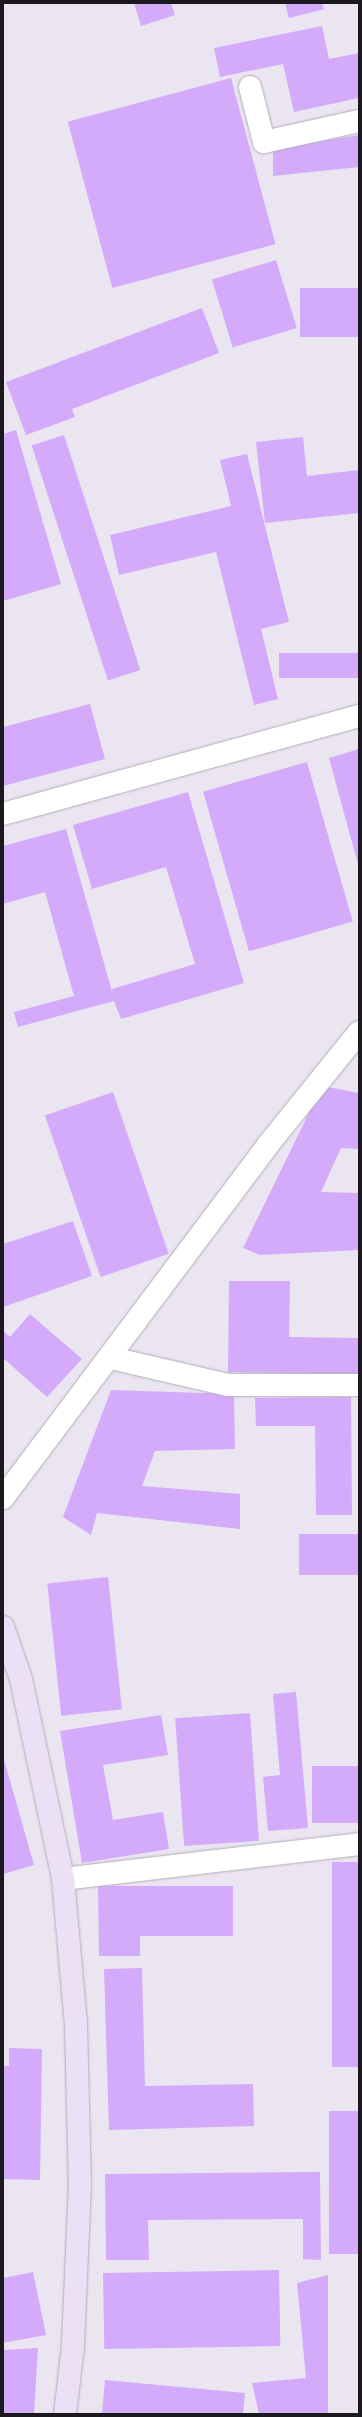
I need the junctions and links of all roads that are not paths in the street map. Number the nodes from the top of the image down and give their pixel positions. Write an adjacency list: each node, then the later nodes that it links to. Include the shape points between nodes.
1 (250, 88): 2 (street, via 264,142)
2 (359, 121)
3 (359, 716): 4 (street)
4 (3, 814)
5 (359, 1032): 6 (street, via 267,1146)
6 (111, 1358): 7 (street, via 228,1385); 8 (street)
7 (359, 1384)
8 (3, 1498)
9 (3, 1627): 11 (street, via 22,1680)
10 (359, 1844): 11 (street)
11 (63, 1879): 12 (street, via 76,2024 80,2184 73,2346)
12 (65, 2414)

